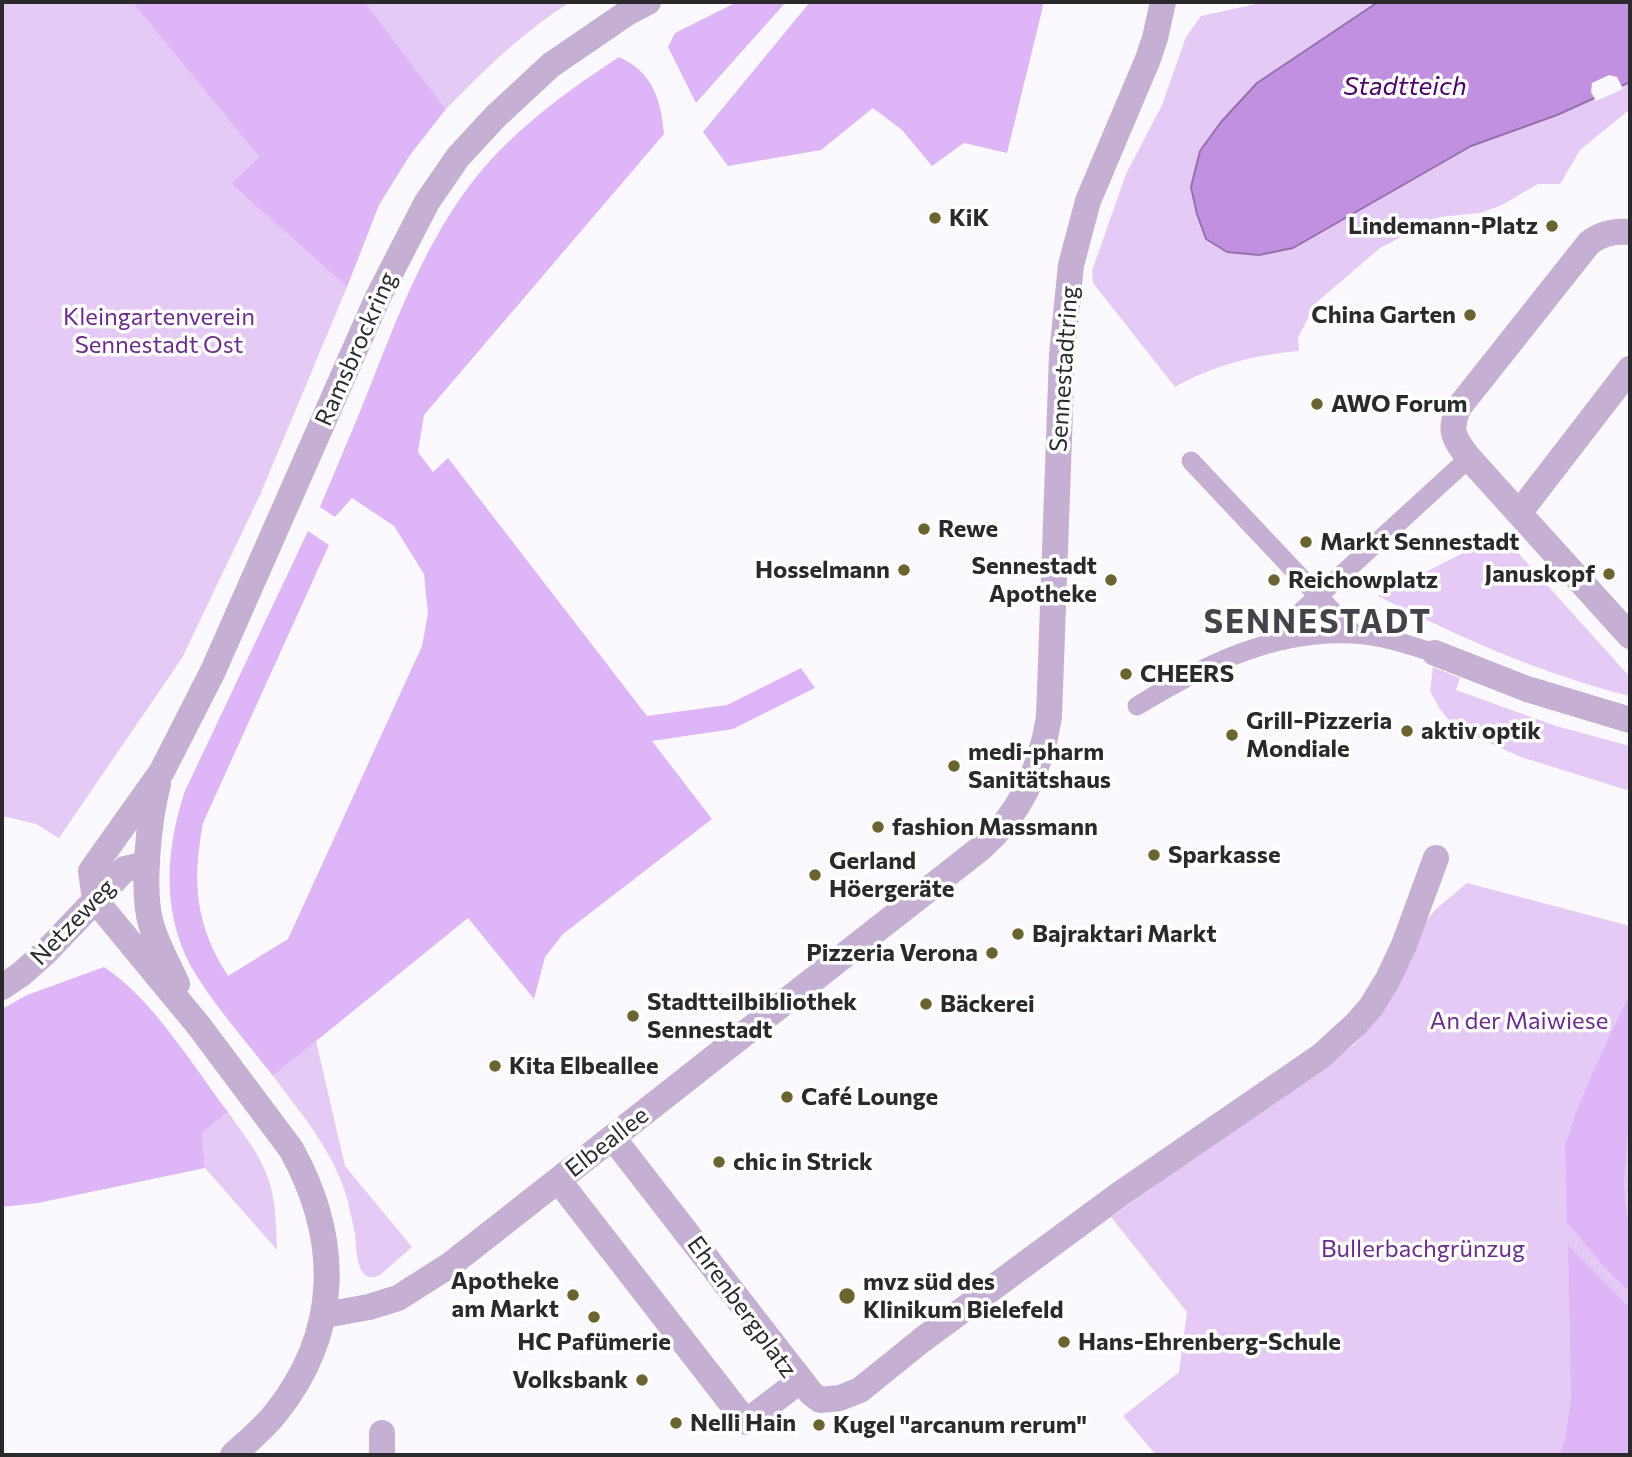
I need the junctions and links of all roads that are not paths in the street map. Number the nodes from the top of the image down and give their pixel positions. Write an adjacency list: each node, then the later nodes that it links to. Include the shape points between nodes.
1 (648, 2): 16 (street, Ramsbrockring, via 551,65 486,126 426,202 379,297 213,671)
2 (1163, 2): 15 (street, Sennestadtring, via 1148,59 1088,201 1071,265 1061,368 1051,703)
3 (1630, 232): 5 (street, via 1598,236 1589,243 1460,407 1453,433)
4 (1630, 369): 7 (street)
5 (1469, 458): 7 (street); 8 (street)
6 (1191, 461): 8 (street)
7 (1519, 513): 10 (street)
8 (1319, 596): 9 (street); 11 (street)
9 (1354, 634): 11 (street, via 1304,635); 12 (street)
10 (1630, 636)
11 (1266, 644): 13 (street, via 1200,669)
12 (1435, 653): 14 (street, via 1527,689)
13 (1137, 706)
14 (1630, 720)
15 (1042, 751): 22 (street, Elbeallee, via 1019,805 995,836)
16 (162, 771): 18 (street, Ramsbrockring); 19 (street, Ramsbrockring, via 91,871)
17 (1436, 858): 25 (street, via 1388,979 1371,1007 1321,1056 1120,1194 860,1390 820,1400)
18 (147, 864): 19 (street, Netzeweg, via 125,869); 21 (street, Ramsbrockring, via 150,921 156,941)
19 (95, 900): 20 (street, Netzeweg, via 45,953); 21 (street, Ramsbrockring)
20 (2, 987)
21 (198, 1026): 24 (street, Ramsbrockring, via 302,1169 325,1242)
22 (613, 1138): 23 (street, Elbeallee); 25 (street, Ehrenbergplatz)
23 (558, 1180): 24 (street, Elbeallee, via 425,1283 398,1298); 25 (street, Ehrenbergplatz, via 746,1422)
24 (325, 1315): 26 (street, via 288,1398)
25 (801, 1380)
26 (233, 1455)

